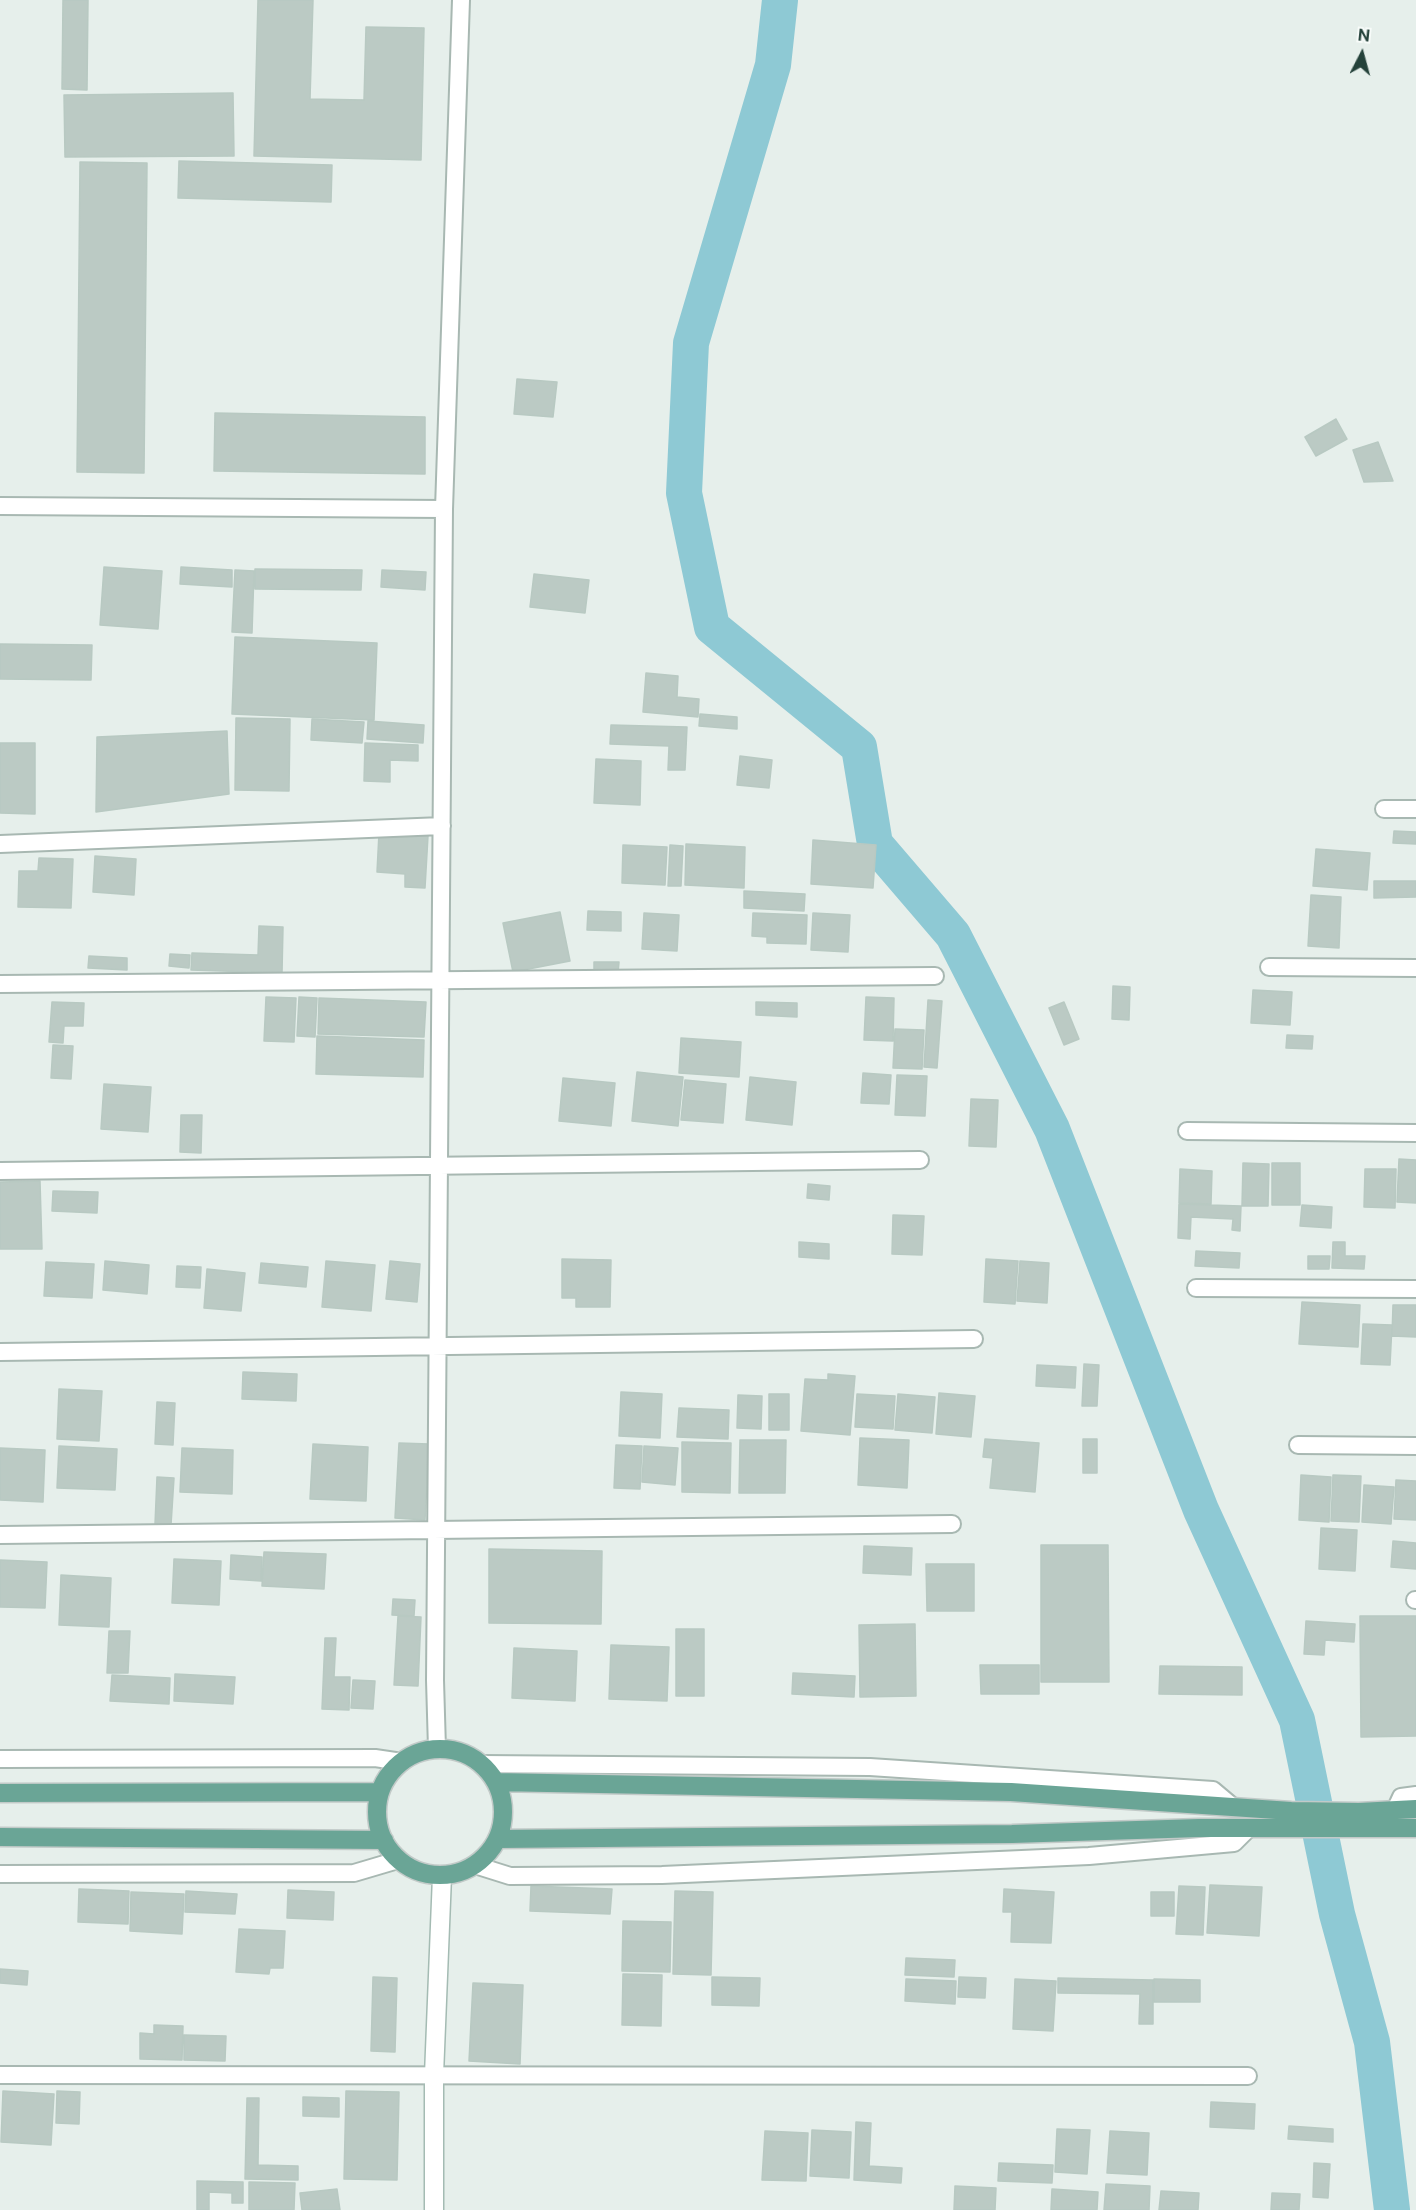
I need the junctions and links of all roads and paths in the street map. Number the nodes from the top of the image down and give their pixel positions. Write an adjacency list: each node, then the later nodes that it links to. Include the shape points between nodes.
1 (461, 0): 3 (street)
2 (0, 506): 3 (street)
3 (444, 509): 6 (street)
4 (1384, 808): 5 (street)
5 (1416, 809)
6 (442, 826): 7 (street); 11 (street)
7 (0, 844)
8 (1269, 967): 9 (street)
9 (1416, 968)
10 (935, 976): 11 (street)
11 (440, 981): 12 (street); 16 (street)
12 (0, 984)
13 (1187, 1131): 14 (street)
14 (1416, 1133)
15 (920, 1160): 16 (street)
16 (439, 1166): 17 (street); 21 (street)
17 (0, 1171)
18 (1197, 1288): 19 (street)
19 (1416, 1289)
20 (974, 1339): 21 (street)
21 (438, 1347): 22 (street); 26 (street)
22 (0, 1352)
23 (1298, 1445): 24 (street)
24 (1416, 1446)
25 (952, 1524): 26 (street)
26 (436, 1529): 27 (street); 28 (street)
27 (0, 1535)
28 (437, 1749): 30 (main road); 31 (main road, via 460,1753)
29 (0, 1759): 30 (street, via 375,1758)
30 (402, 1762): 33 (main road)
31 (481, 1764): 32 (main road); 36 (street, via 870,1767 1213,1790)
32 (496, 1782): 36 (main road, via 1011,1792); 46 (main road, via 504,1810)
33 (380, 1792): 34 (main road); 47 (main road, via 377,1816)
34 (0, 1793)
35 (1416, 1795): 38 (street, via 1401,1797)
36 (1232, 1806): 39 (main road)
37 (1416, 1809): 38 (main road)
38 (1395, 1810): 40 (main road)
39 (1290, 1820): 40 (main road); 41 (main road)
40 (1357, 1821): 43 (main road)
41 (1249, 1828): 46 (main road); 49 (street, via 1234,1843 1089,1856 662,1875 510,1876)
42 (1416, 1828): 43 (main road)
43 (1393, 1829): 44 (street)
44 (1416, 1834)
45 (0, 1837): 47 (main road)
46 (498, 1839): 49 (main road)
47 (384, 1840): 48 (main road)
48 (398, 1860): 50 (street, via 354,1873); 51 (main road, via 418,1872)
49 (475, 1865): 51 (main road)
50 (0, 1874)
51 (442, 1876): 53 (main road)
52 (0, 2075): 53 (street)
53 (434, 2075): 54 (street); 55 (main road)
54 (1248, 2076)
55 (434, 2210)

